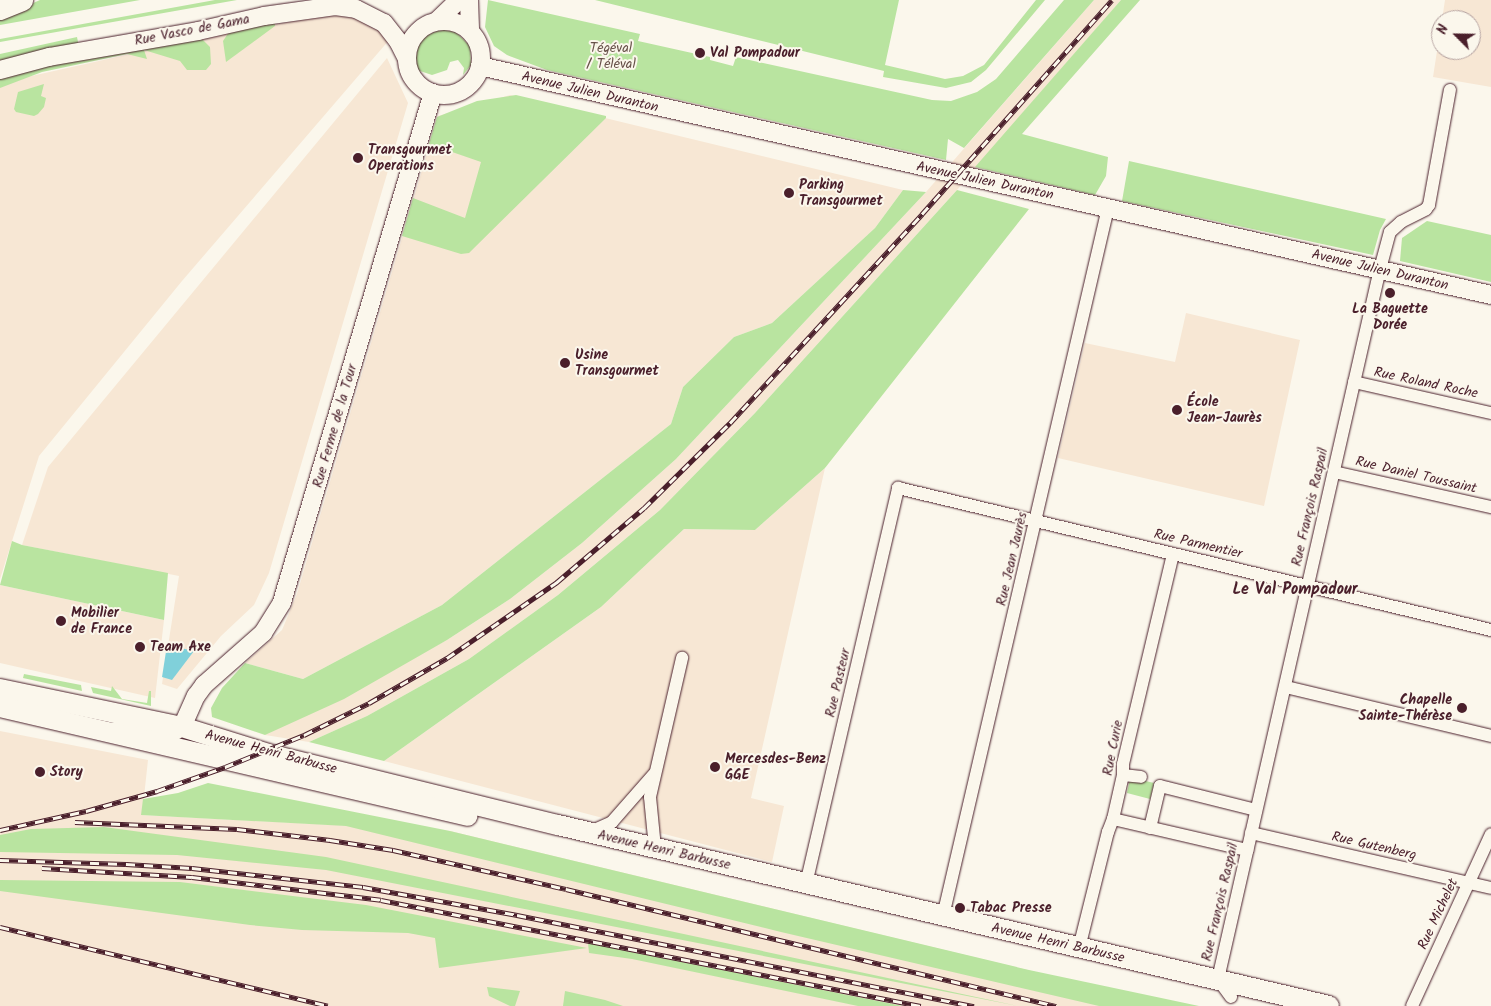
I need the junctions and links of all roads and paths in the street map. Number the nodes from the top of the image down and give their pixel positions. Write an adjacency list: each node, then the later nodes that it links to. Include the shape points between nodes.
1 (22, 0): 4 (highway)
2 (459, 0): 5 (main road)
3 (470, 0): 8 (main road)
4 (0, 9)
5 (437, 21): 7 (main road); 8 (main road, via 455,22)
6 (384, 23): 7 (main road, Rue Vasco de Gama); 9 (main road, Rue Vasco de Gama); 11 (main road, Rue Vasco de Gama, via 356,9 335,6 264,16 50,57)
7 (419, 30): 9 (main road, via 409,46)
8 (470, 31): 10 (main road, via 479,47)
9 (407, 59): 13 (main road, via 415,81)
10 (480, 66): 13 (main road, via 472,82 463,89); 14 (main road, Avenue Julien Duranton, via 725,124)
11 (0, 70)
12 (1450, 90): 15 (street, Rue François Raspail, via 1429,204 1390,232)
13 (433, 94): 30 (main road, Rue Ferme de la Tour, via 282,602 263,633 204,684)
14 (1108, 208): 15 (main road, Avenue Julien Duranton); 22 (street, Rue Jean Jaurès)
15 (1380, 269): 16 (main road, Avenue Julien Duranton); 17 (street, Rue François Raspail)
16 (1491, 295)
17 (1354, 382): 18 (street, Rue Roland Roche); 19 (street, Rue François Raspail)
18 (1491, 413)
19 (1334, 472): 21 (street, Rue Daniel Toussaint); 24 (street, Rue François Raspail)
20 (898, 488): 22 (street, Rue Parmentier); 45 (street, Rue Pasteur)
21 (1491, 507)
22 (1036, 521): 23 (street, Rue Parmentier); 47 (street, Rue Jean Jaurès)
23 (1173, 554): 24 (street, Rue Parmentier); 34 (street, Rue Curie, via 1122,764)
24 (1308, 586): 25 (street, Rue Parmentier); 27 (street, Rue François Raspail)
25 (1491, 630)
26 (682, 658): 33 (street)
27 (1286, 687): 32 (street); 36 (street, Rue François Raspail)
28 (0, 689): 30 (main road, Avenue Henri Barbusse)
29 (0, 707): 31 (main road, Avenue Henri Barbusse)
30 (182, 727): 31 (main road, via 168,735 136,728); 39 (main road, Avenue Henri Barbusse, via 268,754)
31 (108, 732): 50 (main road, Avenue Henri Barbusse)
32 (1491, 736)
33 (654, 774): 39 (street, via 612,822); 42 (street, via 650,797)
34 (1123, 776): 35 (street); 37 (street, Rue Curie)
35 (1141, 777)
36 (1256, 810): 38 (street, via 1160,786); 40 (street, Rue François Raspail)
37 (1113, 819): 38 (street); 48 (street, Rue Curie)
38 (1150, 828): 43 (street)
39 (590, 832): 42 (main road, Avenue Henri Barbusse)
40 (1251, 833): 43 (street, Rue François Raspail); 44 (street, Rue Gutenberg)
41 (1491, 834): 44 (street, Rue Michelet)
42 (655, 848): 45 (main road, Avenue Henri Barbusse)
43 (1247, 850): 49 (street, Rue François Raspail)
44 (1469, 883): 46 (street, Rue Gutenberg); 53 (street, Rue Michelet)
45 (806, 884): 47 (main road, Avenue Henri Barbusse)
46 (1491, 888)
47 (943, 916): 48 (main road, Avenue Henri Barbusse)
48 (1079, 948): 49 (main road, Avenue Henri Barbusse)
49 (1218, 979): 50 (street); 52 (main road, Avenue Henri Barbusse)
50 (1231, 997): 51 (main road, Avenue Henri Barbusse)
51 (1269, 1006)
52 (1329, 1006)
53 (1412, 1006)

